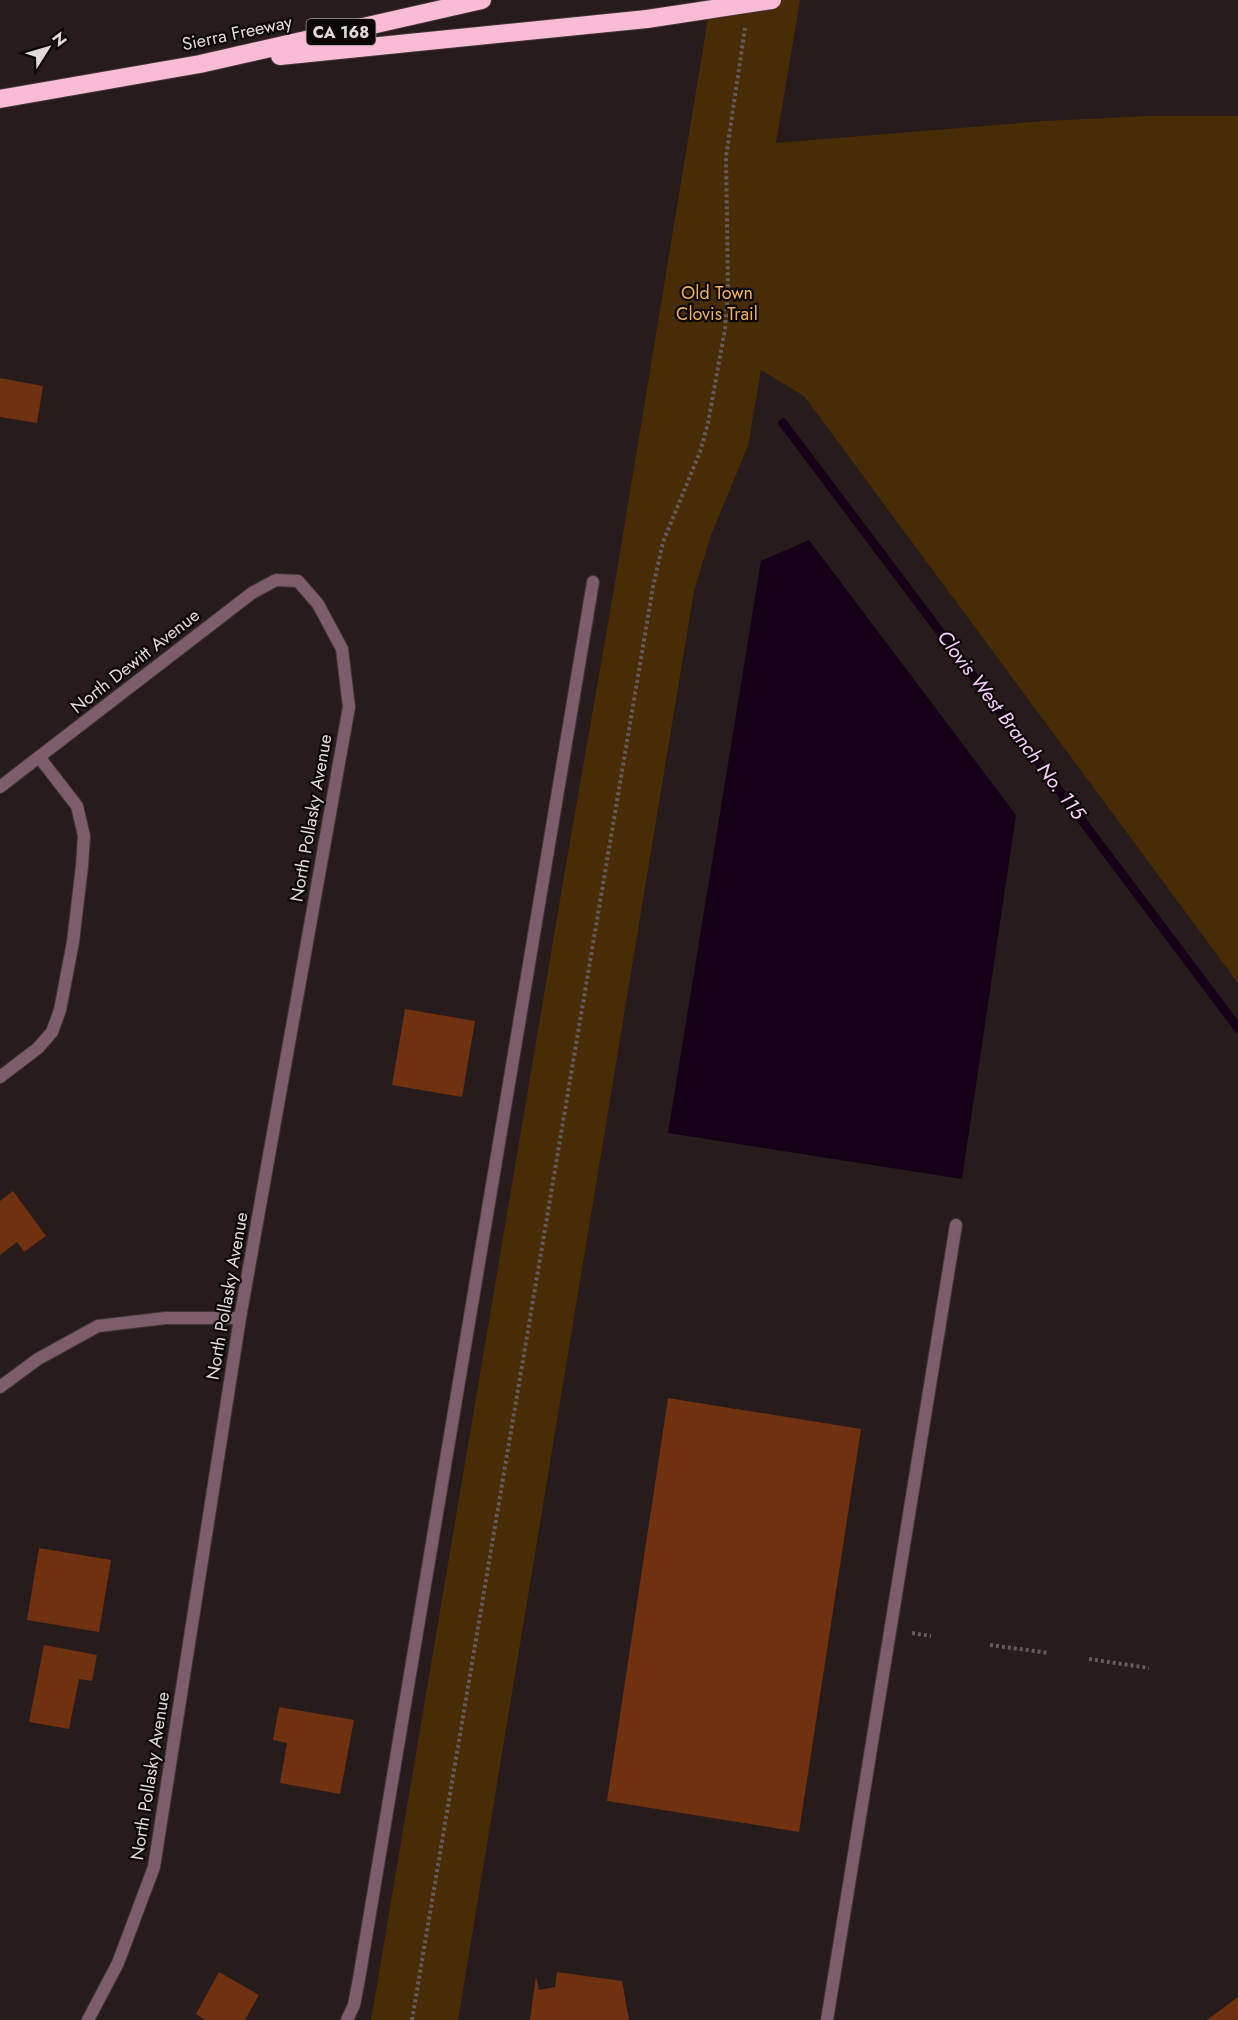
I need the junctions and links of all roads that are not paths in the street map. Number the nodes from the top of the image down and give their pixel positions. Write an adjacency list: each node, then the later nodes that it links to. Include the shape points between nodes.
1 (482, 0): 3 (highway, Sierra Freeway / CA 168)
2 (772, 0): 3 (highway, bridge, via 647,19)
3 (200, 64): 4 (highway, Sierra Freeway / CA 168)
4 (0, 99)
5 (298, 581): 7 (street, North Dewitt Avenue, via 276,580 252,593); 11 (street, North Pollasky Avenue, via 318,604 342,649 349,707)
6 (593, 582): 14 (street, via 359,1979)
7 (39, 757): 8 (street, North Dewitt Avenue); 9 (street, via 77,806 84,836 73,942 52,1032)
8 (0, 787)
9 (0, 1077)
10 (956, 1225): 15 (street)
11 (240, 1318): 12 (street, via 166,1318 98,1326 38,1359); 13 (street, North Pollasky Avenue, via 154,1867 118,1963)
12 (0, 1387)
13 (88, 2020)
14 (347, 2020)
15 (827, 2020)

